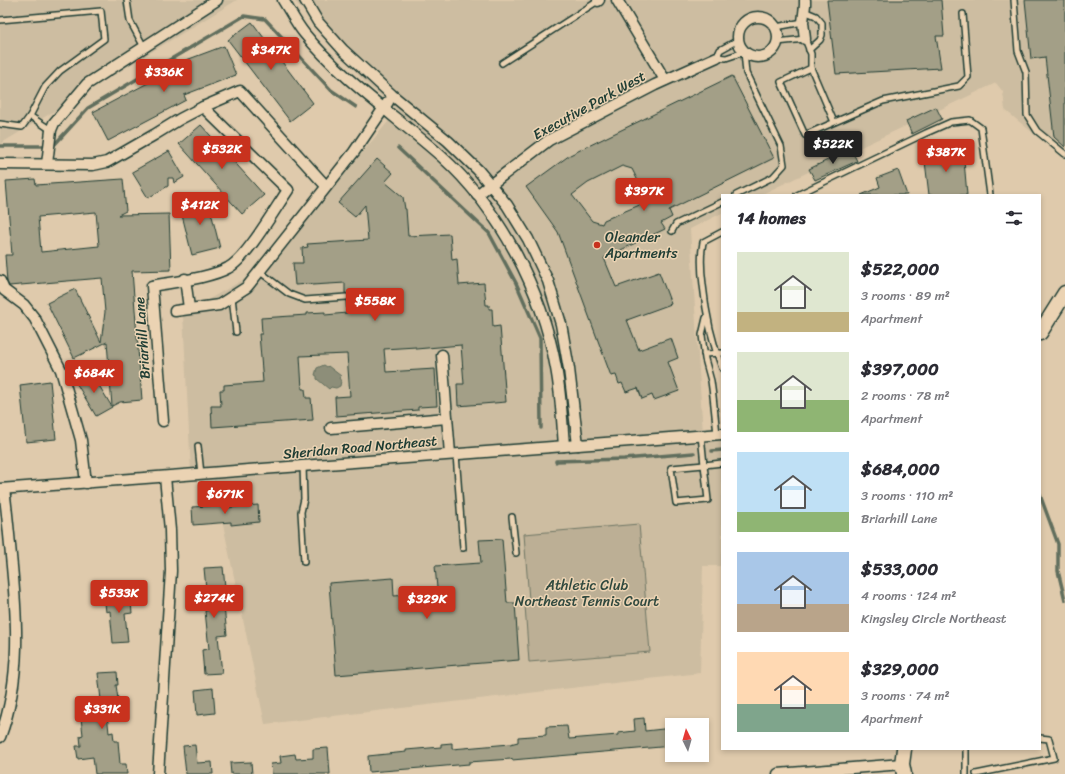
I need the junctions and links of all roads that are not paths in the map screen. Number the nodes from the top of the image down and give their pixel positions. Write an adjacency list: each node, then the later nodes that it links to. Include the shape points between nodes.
1 (127, 0): 17 (lane, via 130,21)
2 (217, 0): 17 (street)
3 (283, 0): 26 (street, via 304,33 337,68)
4 (305, 0): 24 (street, via 318,22 343,50)
5 (599, 0): 21 (lane)
6 (617, 0): 23 (street)
7 (804, 0): 9 (street)
8 (1014, 0): 31 (lane, via 1018,51 1026,72 1027,115 1037,131)
9 (804, 11): 12 (street); 18 (lane, via 816,16 822,23 820,40)
10 (963, 14): 28 (lane, via 968,77 959,86 883,101)
11 (0, 20): 27 (lane, via 101,11 104,39 60,71 45,87)
12 (803, 22): 13 (lane); 14 (street)
13 (776, 27): 15 (street, via 762,18 749,19 740,28); 16 (street)
14 (805, 39): 16 (lane); 18 (lane)
15 (738, 40): 19 (street); 20 (lane, via 720,50)
16 (777, 42): 19 (street, via 770,53 764,56 750,56)
17 (144, 47): 30 (street, via 87,84)
18 (809, 50): 22 (lane)
19 (744, 52): 20 (lane, via 726,58); 36 (lane, via 746,73 781,146 784,165 773,178)
20 (717, 57): 23 (street, Executive Park West)
21 (502, 63)
22 (810, 68): 28 (lane); 28 (lane, via 781,82 804,135)
23 (665, 80): 34 (street, Executive Park West, via 549,140)
24 (392, 95): 26 (street); 34 (street, via 448,141 478,170)
25 (203, 107): 33 (street, via 107,162 93,165); 35 (street, via 240,91); 44 (street, Briarhill Lane, via 288,190 244,254 228,268)
26 (384, 108): 35 (street, via 354,152); 39 (street, via 458,172)
27 (30, 116): 29 (lane, via 22,127); 30 (lane)
28 (834, 122)
29 (0, 124)
30 (51, 130): 33 (street)
31 (1065, 154)
32 (0, 164): 33 (street)
33 (47, 164)
34 (489, 185): 39 (street, Executive Park West); 62 (street, via 507,205 528,239 548,281 561,324)
35 (326, 186): 43 (street)
36 (738, 194)
37 (799, 194): 38 (lane, via 951,122 970,120 981,128)
38 (990, 194)
39 (477, 195): 64 (street, via 512,247 533,288 545,319 556,368)
40 (721, 202): 41 (lane, via 676,224)
41 (672, 230)
42 (721, 233): 51 (lane, via 703,242 700,257)
43 (259, 271): 47 (street, via 247,287); 48 (lane, via 289,294 305,300)
44 (185, 280): 49 (street); 58 (street, Briarhill Lane, via 152,286)
45 (0, 281): 71 (street, via 4,290 24,305 35,319 61,370 81,440)
46 (1065, 293): 52 (main road)
47 (232, 297): 49 (street, via 219,304); 53 (lane)
48 (346, 297)
49 (189, 308): 50 (street)
50 (175, 311)
51 (706, 317): 54 (lane, via 702,335); 55 (lane)
52 (1041, 331)
53 (236, 332)
54 (704, 354): 55 (lane); 60 (lane)
55 (719, 354)
56 (442, 355): 57 (street)
57 (447, 418): 59 (street); 65 (street)
58 (163, 421)
59 (331, 428)
60 (720, 434): 61 (street, Sheridan Road Northeast)
61 (701, 435): 62 (street, Sheridan Road Northeast); 67 (lane)
62 (578, 445): 64 (street, Sheridan Road Northeast)
63 (198, 446): 69 (lane)
64 (564, 446): 65 (street, Sheridan Road Northeast)
65 (453, 454): 68 (street, Sheridan Road Northeast); 74 (lane)
66 (721, 463): 67 (lane)
67 (704, 465): 67 (lane, via 672,468 676,503 708,500)
68 (303, 466): 69 (street, Sheridan Road Northeast); 76 (lane, via 304,499 301,512)
69 (201, 474): 70 (street, Sheridan Road Northeast)
70 (165, 477): 71 (street, Sheridan Road Northeast); 82 (street, via 171,571)
71 (86, 483): 72 (street, Sheridan Road Northeast)
72 (2, 489): 77 (street, via 17,624 11,696)
73 (512, 517): 75 (lane)
74 (463, 548)
75 (516, 553)
76 (304, 562)
77 (0, 737)
78 (1041, 738): 85 (lane, via 1049,739 1054,758)
79 (904, 750): 81 (main road)
80 (966, 750): 84 (lane)
81 (903, 769): 83 (street)
82 (158, 774)
83 (778, 774)
84 (966, 774)
85 (976, 774)

